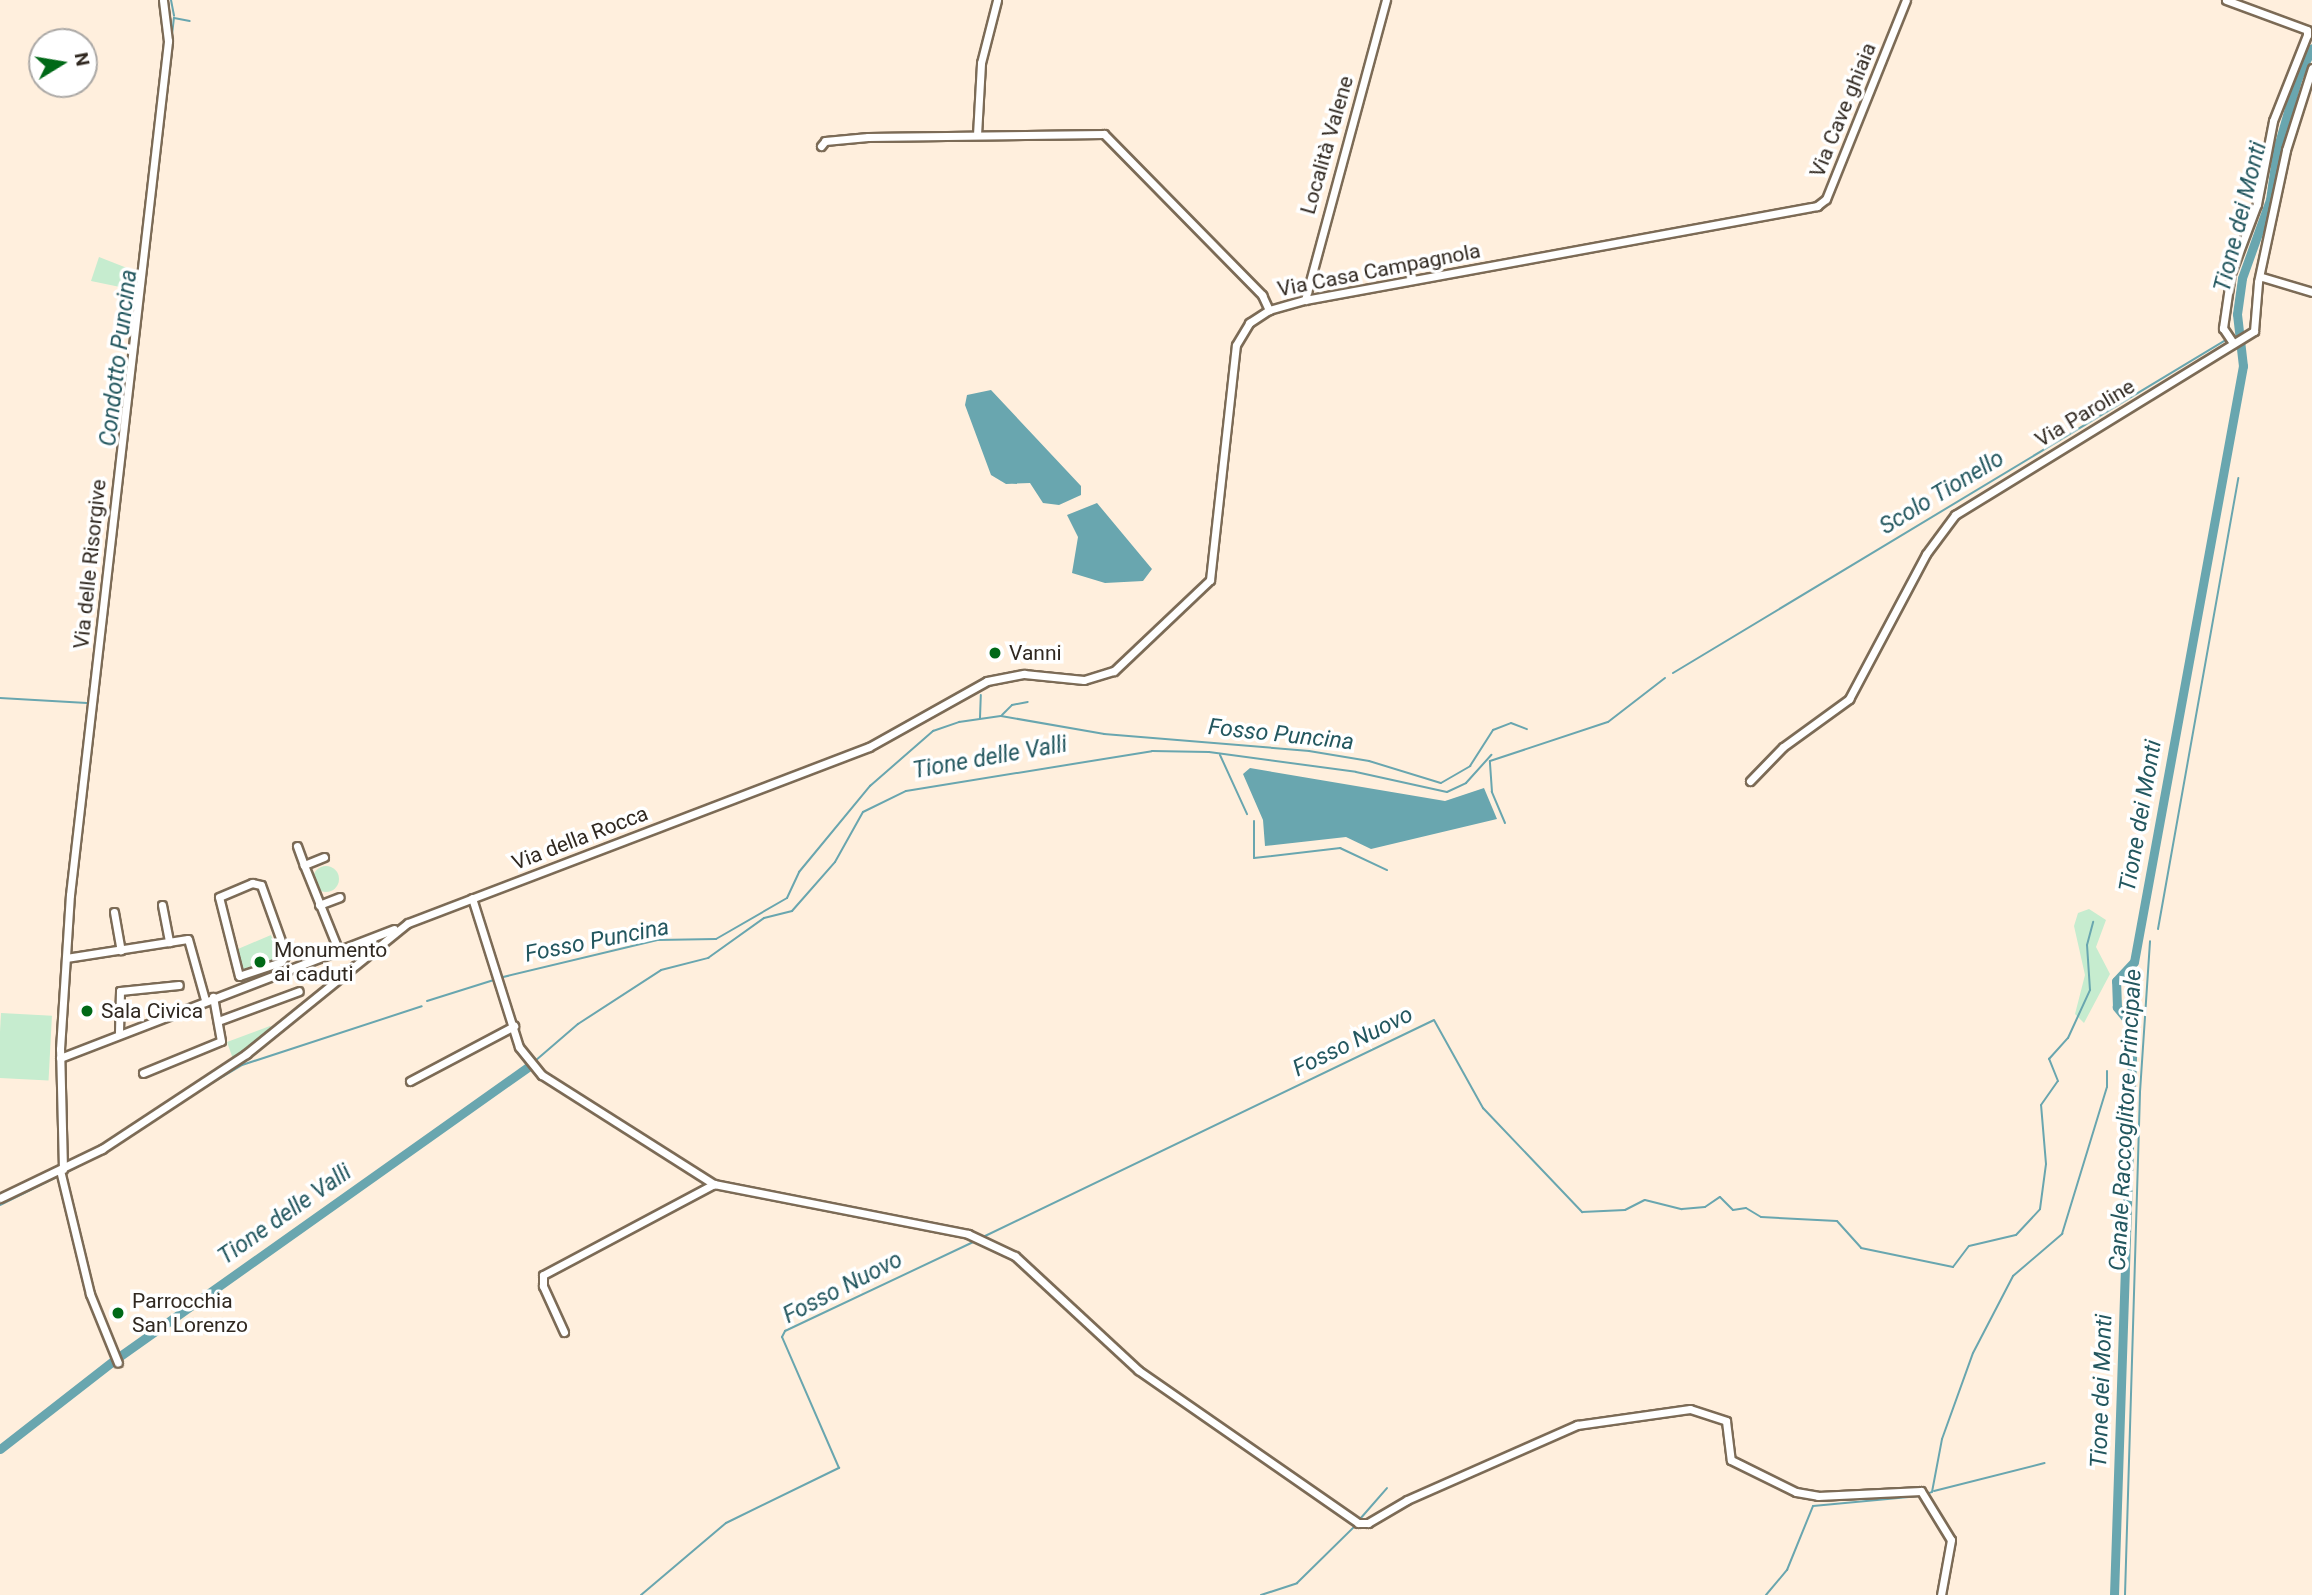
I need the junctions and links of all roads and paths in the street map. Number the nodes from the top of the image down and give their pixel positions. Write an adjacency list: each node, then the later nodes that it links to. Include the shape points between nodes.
1 (163, 0): 31 (street, Via delle Risorgive, via 168,41)
2 (997, 0): 7 (street, via 981,63)
3 (1386, 0): 12 (street, Località Valene)
4 (1906, 0): 9 (street, Via Cave ghiaia, via 1826,198)
5 (2226, 0): 14 (street, via 2307,30 2273,121 2257,204 2231,273 2223,328)
6 (2312, 68): 10 (street, via 2286,150)
7 (977, 135): 8 (street, via 846,139 825,141); 13 (street, via 1104,134 1262,295)
8 (821, 146)
9 (1793, 213): 12 (street, Via Casa Campagnola)
10 (2262, 277): 11 (street); 14 (street, Via Paroline, via 2254,331)
11 (2312, 292)
12 (1305, 300): 13 (street, Via Casa Campagnola)
13 (1269, 310): 15 (street, Via Casa Campagnola, via 1250,323 1236,345 1215,555)
14 (2233, 343): 16 (street, Via Paroline, via 1955,515 1926,554 1849,699 1783,747)
15 (1202, 592): 21 (street, Via della Rocca, via 1106,674 1071,681 1024,674 987,681 869,747)
16 (1750, 780)
17 (297, 846): 19 (street)
18 (324, 857): 19 (street)
19 (304, 865): 23 (street)
20 (340, 897): 23 (street)
21 (472, 898): 25 (street, Via della Rocca); 38 (street)
22 (162, 905): 26 (street)
23 (319, 905): 29 (street)
24 (114, 912): 28 (street)
25 (401, 927): 27 (street); 30 (street, Via della Rocca)
26 (169, 942): 28 (street); 36 (street, via 188,939 193,944)
27 (357, 942): 29 (street); 30 (street, via 366,942)
28 (121, 950): 31 (street)
29 (337, 950): 30 (street); 32 (street, via 352,953); 33 (street)
30 (369, 950): 32 (street, Via della Rocca)
31 (66, 958): 40 (street, Via delle Risorgive)
32 (353, 964): 47 (street, Via della Rocca, via 246,1054)
33 (265, 973): 33 (street, via 286,955 261,885 224,892 219,900 234,972 242,976); 36 (street)
34 (179, 985): 39 (street, via 120,991)
35 (299, 991): 37 (street)
36 (209, 999): 37 (street); 39 (street)
37 (218, 1021): 43 (street, via 219,1043)
38 (514, 1026): 44 (street); 49 (street, via 524,1059 558,1087)
39 (119, 1032): 41 (street)
40 (60, 1049): 41 (street); 42 (street, Via delle Risorgive)
41 (76, 1051): 42 (street)
42 (60, 1058): 45 (street, Via delle Risorgive)
43 (143, 1073)
44 (410, 1081)
45 (62, 1147): 46 (street); 48 (street, Via delle Risorgive)
46 (66, 1156): 47 (street); 48 (street)
47 (80, 1161): 48 (street, Via della Rocca)
48 (63, 1171): 50 (street, Via della Rocca); 52 (street, via 90,1294)
49 (714, 1184): 51 (street, via 551,1268 543,1286); 53 (street, via 990,1242 1035,1273 1138,1370 1358,1523 1568,1429 1677,1408 1726,1421 1731,1460 1807,1496 1925,1496 1952,1548)
50 (0, 1198)
51 (564, 1332)
52 (116, 1359)
53 (1941, 1595)

